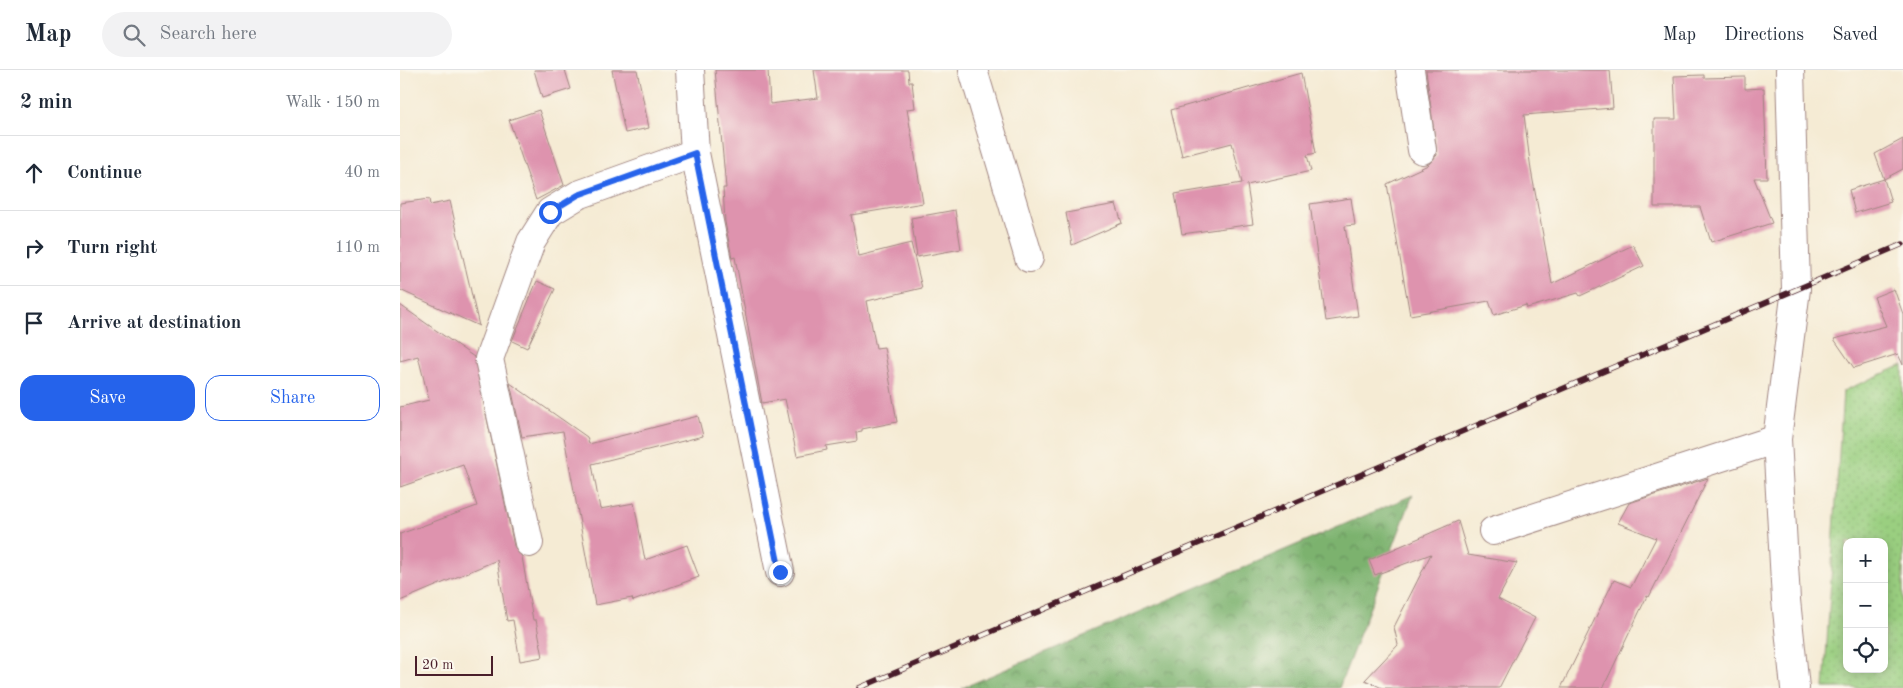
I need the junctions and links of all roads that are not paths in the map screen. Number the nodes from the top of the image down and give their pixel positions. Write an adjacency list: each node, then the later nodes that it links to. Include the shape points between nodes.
1 (690, 70): 6 (street)
2 (973, 70): 7 (street)
3 (1410, 70): 5 (street)
4 (1790, 70): 8 (street, via 1796,289)
5 (1422, 150)
6 (695, 153): 10 (street, via 578,195 550,212 530,242 489,359); 11 (street)
7 (1029, 258)
8 (1777, 439): 9 (street); 12 (street, via 1786,600)
9 (1493, 531)
10 (529, 543)
11 (780, 572)
12 (1795, 688)

